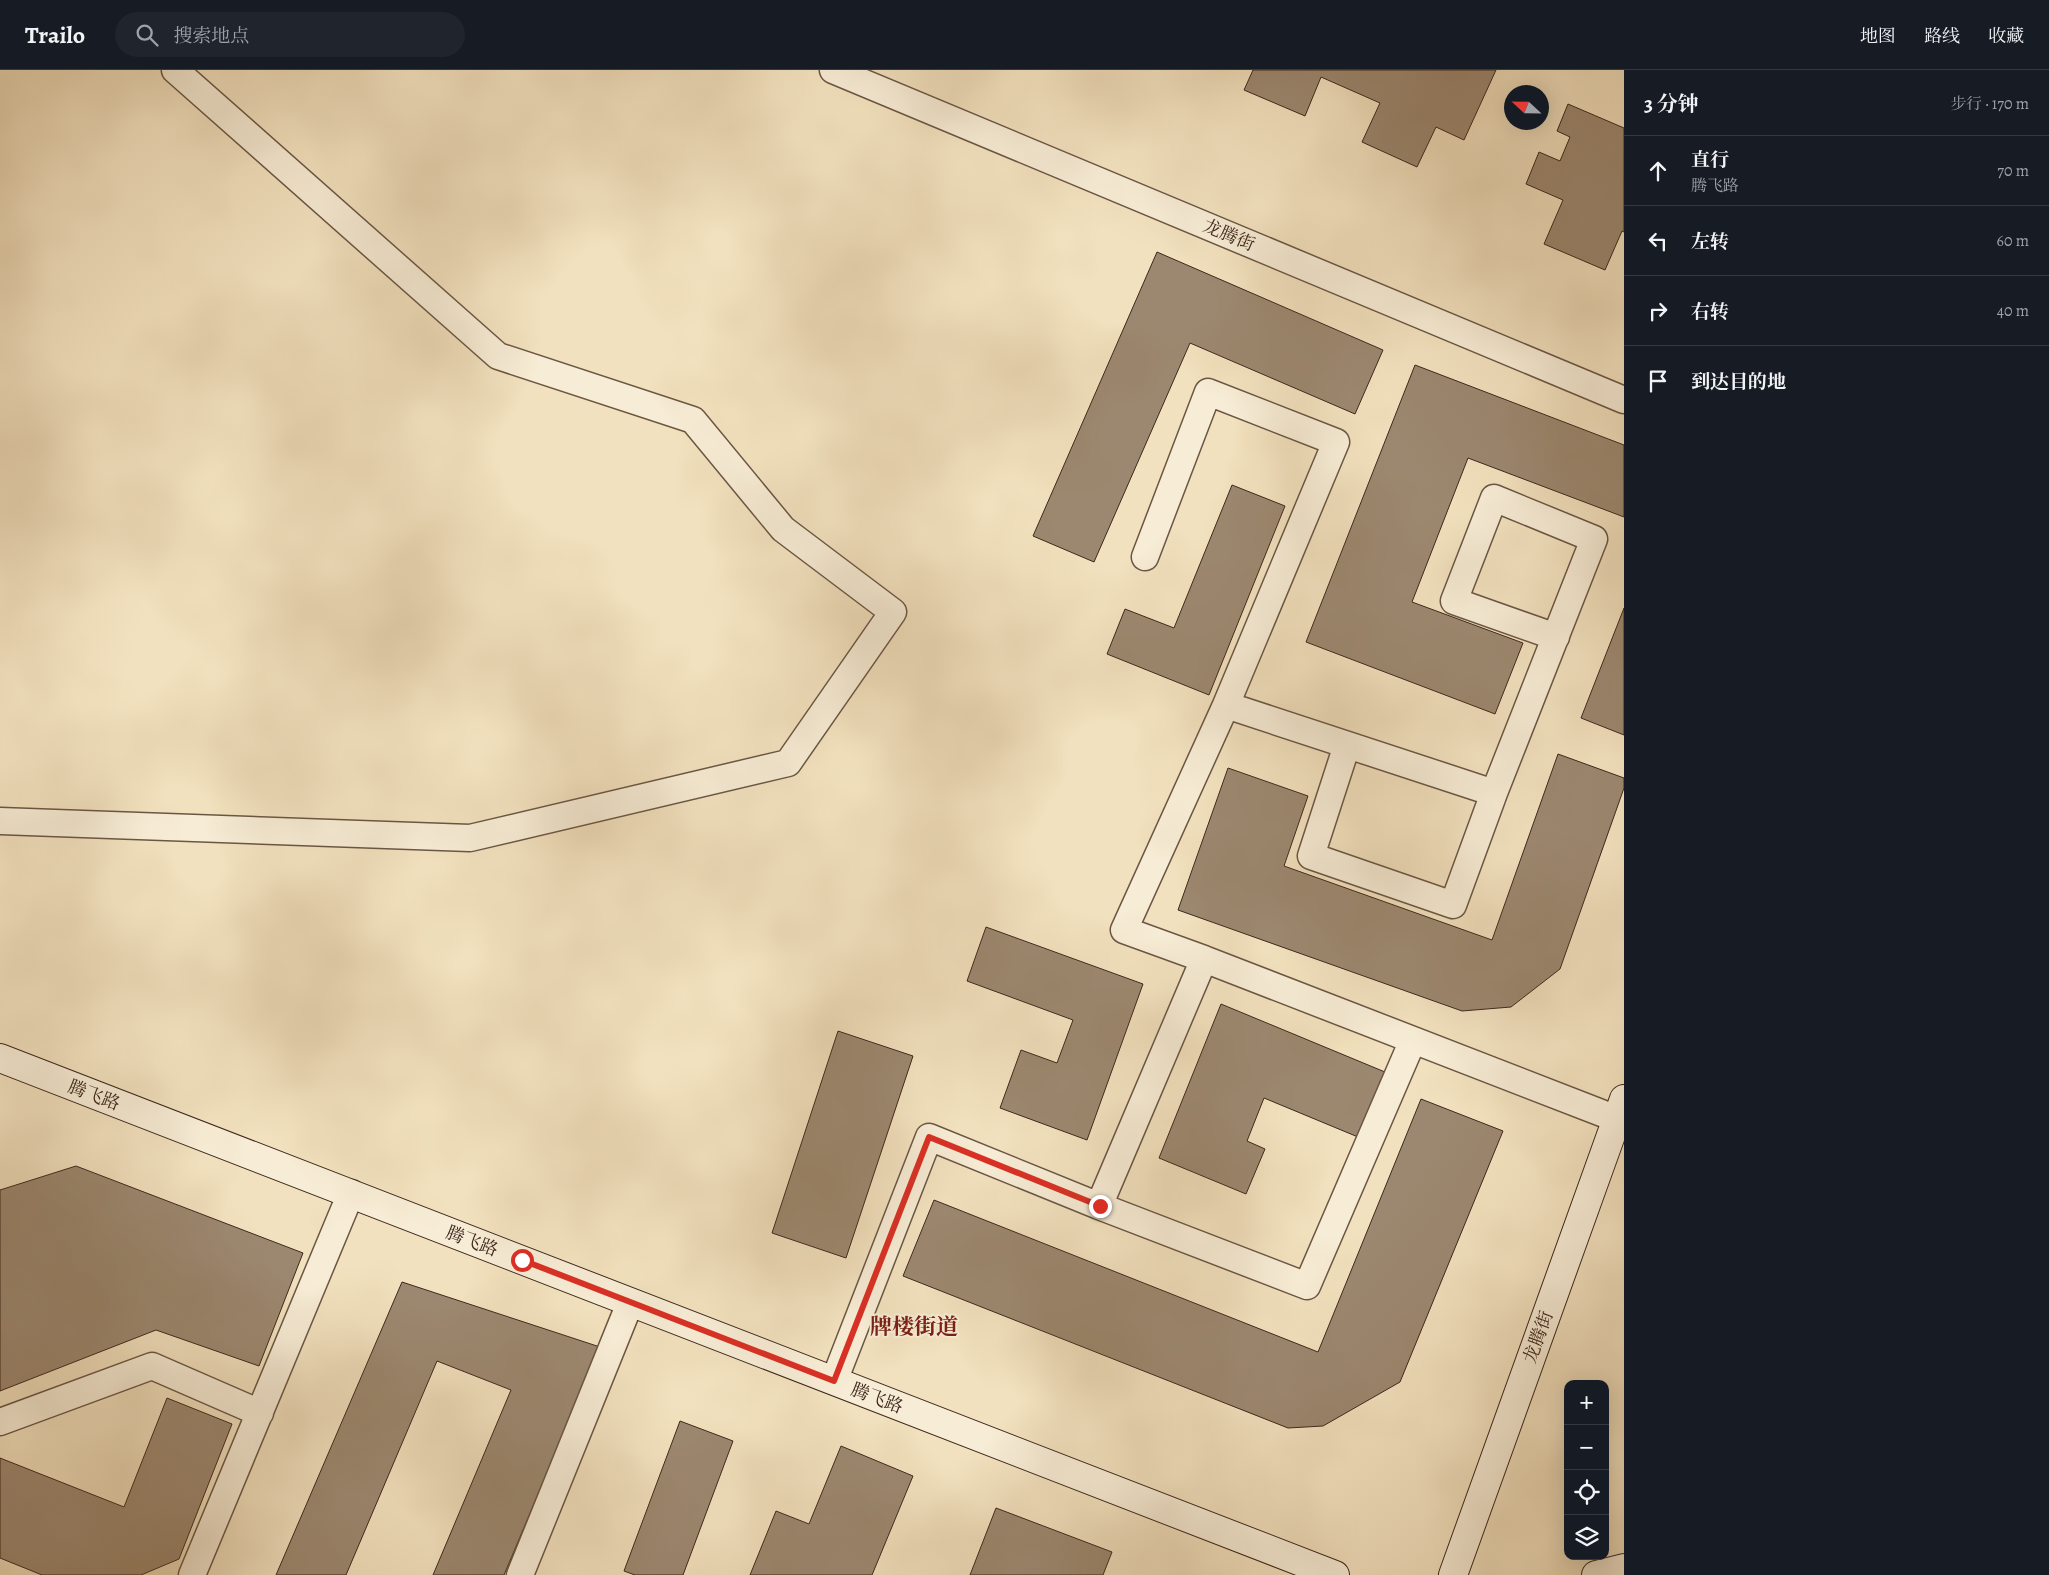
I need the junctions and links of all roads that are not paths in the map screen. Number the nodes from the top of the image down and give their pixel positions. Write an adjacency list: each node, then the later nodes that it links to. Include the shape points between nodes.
1 (174, 70): 9 (street, via 498,356 693,420 783,529 893,612 788,763 470,838)
2 (833, 70): 3 (street, 龙腾街)
3 (1624, 400)
4 (1145, 557): 6 (street, via 1208,392 1336,442)
5 (1556, 637): 5 (street, via 1594,539 1494,498 1454,601); 8 (street)
6 (1226, 705): 7 (street); 10 (street, via 1124,930)
7 (1346, 745): 8 (street); 8 (street, via 1312,856 1453,905)
8 (1494, 793)
9 (0, 821)
10 (1204, 959): 11 (street); 15 (street)
11 (1413, 1040): 13 (street); 15 (street, via 1307,1286)
12 (0, 1058): 14 (street, 腾飞路)
13 (1620, 1109): 24 (street, 龙腾街)
14 (351, 1193): 16 (street, 腾飞路); 18 (street)
15 (1100, 1206): 17 (street, via 929,1137)
16 (630, 1303): 17 (street, 腾飞路); 22 (street)
17 (834, 1381): 23 (street, 腾飞路)
18 (260, 1412): 19 (street, via 152,1366); 21 (street)
19 (0, 1422)
20 (1624, 1568): 25 (street)
21 (192, 1575)
22 (520, 1575)
23 (1335, 1575)
24 (1453, 1575)
25 (1596, 1575)

